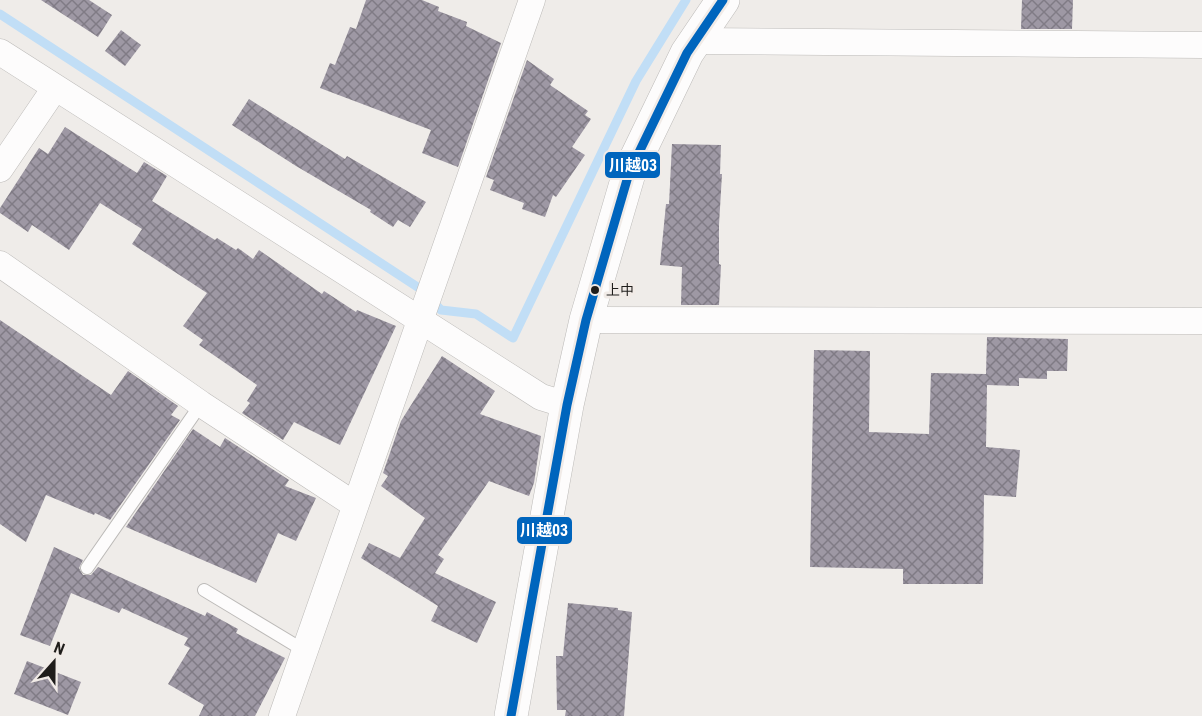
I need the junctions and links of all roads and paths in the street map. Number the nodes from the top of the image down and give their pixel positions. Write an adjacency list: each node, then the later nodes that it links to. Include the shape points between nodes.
1 (532, 0): 9 (street)
2 (723, 0): 3 (main road)
3 (695, 41): 4 (street); 10 (main road, via 629,173)
4 (1202, 45)
5 (0, 52): 6 (street)
6 (55, 88): 7 (street); 9 (street)
7 (0, 169)
8 (0, 264): 12 (street)
9 (420, 319): 13 (street, via 541,397); 14 (street)
10 (586, 320): 11 (street); 13 (main road)
11 (1202, 321)
12 (201, 404): 14 (street); 15 (lane)
13 (567, 405): 19 (main road)
14 (355, 505): 17 (street)
15 (87, 568)
16 (204, 591): 17 (lane)
17 (305, 651): 18 (street)
18 (282, 716)
19 (511, 716)

